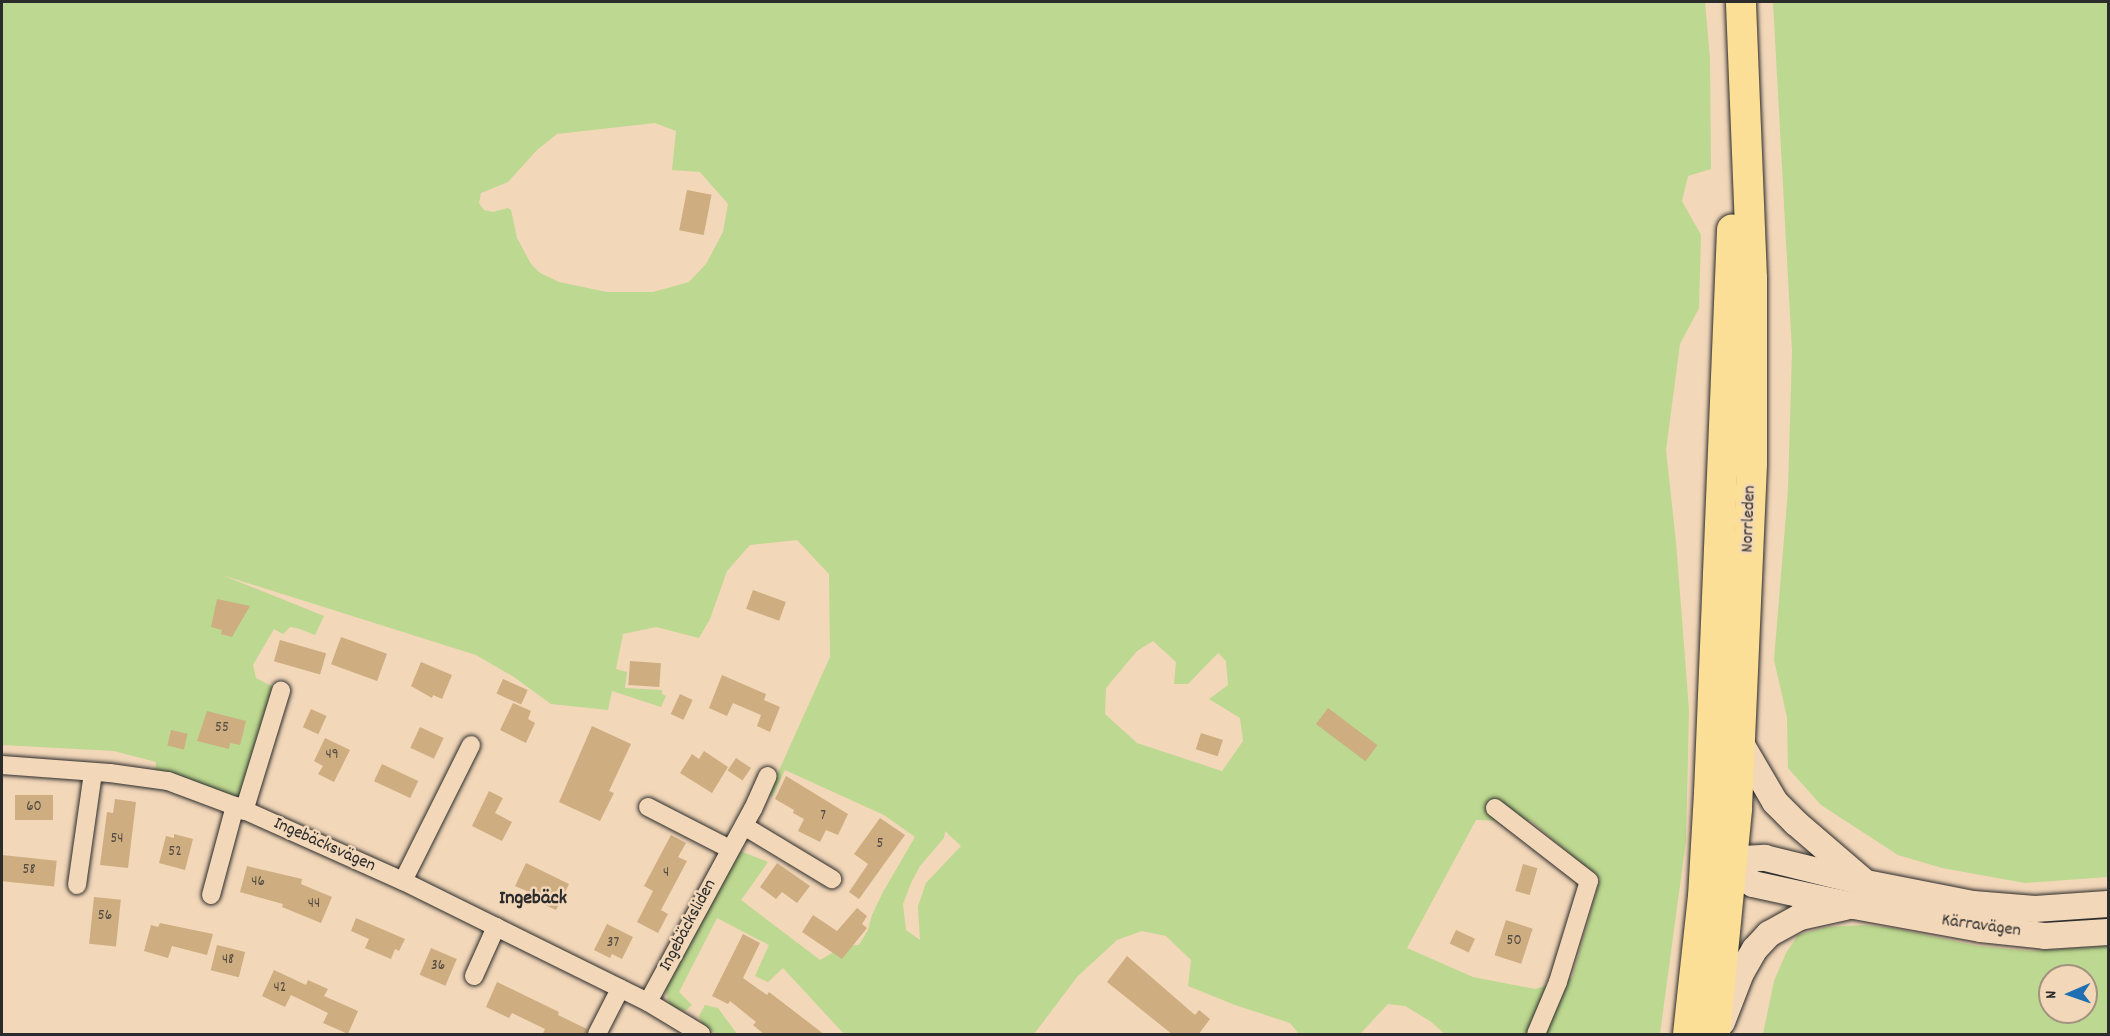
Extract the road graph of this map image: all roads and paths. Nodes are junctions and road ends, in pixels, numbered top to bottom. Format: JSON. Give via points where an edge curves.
{"nodes":[{"id":1,"x":1740,"y":2,"type":"edge"},
{"id":2,"x":281,"y":691,"type":"dead end"},
{"id":3,"x":1740,"y":742,"type":"junction"},
{"id":4,"x":471,"y":745,"type":"dead end"},
{"id":5,"x":2,"y":765,"type":"edge"},
{"id":6,"x":93,"y":772,"type":"junction"},
{"id":7,"x":768,"y":776,"type":"dead end"},
{"id":8,"x":1709,"y":793,"type":"junction"},
{"id":9,"x":648,"y":807,"type":"dead end"},
{"id":10,"x":240,"y":808,"type":"junction"},
{"id":11,"x":1495,"y":808,"type":"dead end"},
{"id":12,"x":744,"y":826,"type":"junction"},
{"id":13,"x":730,"y":849,"type":"junction"},
{"id":14,"x":1732,"y":863,"type":"junction"},
{"id":15,"x":832,"y":879,"type":"dead end"},
{"id":16,"x":403,"y":881,"type":"junction"},
{"id":17,"x":1866,"y":883,"type":"junction"},
{"id":18,"x":77,"y":885,"type":"dead end"},
{"id":19,"x":211,"y":895,"type":"dead end"},
{"id":20,"x":1703,"y":897,"type":"junction"},
{"id":21,"x":2109,"y":904,"type":"edge"},
{"id":22,"x":1854,"y":906,"type":"junction"},
{"id":23,"x":496,"y":927,"type":"junction"},
{"id":24,"x":2109,"y":932,"type":"edge"},
{"id":25,"x":474,"y":976,"type":"dead end"},
{"id":26,"x":620,"y":989,"type":"junction"},
{"id":27,"x":648,"y":1002,"type":"junction"},
{"id":28,"x":597,"y":1035,"type":"edge"},
{"id":29,"x":701,"y":1035,"type":"edge"},
{"id":30,"x":1536,"y":1035,"type":"edge"},
{"id":31,"x":1688,"y":1035,"type":"edge"},
{"id":32,"x":1716,"y":1035,"type":"edge"}],
"edges":[{"from":1,"to":3,"type":"highway","name":"Norrleden","via":[[1753,366]]},
{"from":1,"to":8,"type":"highway","name":"Norrleden"},
{"from":2,"to":10,"type":"street"},
{"from":3,"to":14,"type":"highway","name":"Norrleden"},
{"from":3,"to":17,"type":"main road","via":[[1775,802]]},
{"from":4,"to":16,"type":"street"},
{"from":5,"to":6,"type":"street","name":"Ingebäcksvägen"},
{"from":6,"to":10,"type":"street","name":"Ingebäcksvägen","via":[[168,781]]},
{"from":6,"to":18,"type":"street"},
{"from":7,"to":12,"type":"street","name":"Ingebäcksliden"},
{"from":8,"to":14,"type":"main road","name":"Kärravägen","via":[[1718,837]]},
{"from":8,"to":20,"type":"highway","name":"Norrleden"},
{"from":9,"to":13,"type":"street"},
{"from":10,"to":16,"type":"street","name":"Ingebäcksvägen"},
{"from":10,"to":19,"type":"street"},
{"from":11,"to":30,"type":"street","via":[[1589,881],[1558,982]]},
{"from":12,"to":13,"type":"street","name":"Ingebäcksliden"},
{"from":12,"to":15,"type":"street"},
{"from":13,"to":27,"type":"street","name":"Ingebäcksliden"},
{"from":14,"to":17,"type":"main road","name":"Kärravägen","via":[[1774,859]]},
{"from":14,"to":20,"type":"main road","via":[[1721,871]]},
{"from":14,"to":22,"type":"main road","name":"Kärravägen","via":[[1742,877],[1754,884]]},
{"from":14,"to":32,"type":"highway","name":"Norrleden"},
{"from":16,"to":23,"type":"street","name":"Ingebäcksvägen"},
{"from":17,"to":21,"type":"main road","name":"Kärravägen","via":[[2001,907],[2067,909]]},
{"from":20,"to":31,"type":"highway","name":"Norrleden"},
{"from":22,"to":24,"type":"main road","name":"Kärravägen","via":[[1980,929],[2045,936]]},
{"from":22,"to":32,"type":"main road","name":"Kärravägen","via":[[1800,917],[1769,934],[1741,973]]},
{"from":23,"to":25,"type":"street"},
{"from":23,"to":26,"type":"street","name":"Ingebäcksvägen"},
{"from":26,"to":27,"type":"street","name":"Ingebäcksvägen"},
{"from":26,"to":28,"type":"street"},
{"from":27,"to":29,"type":"street","name":"Ingebäcksvägen"}]}
